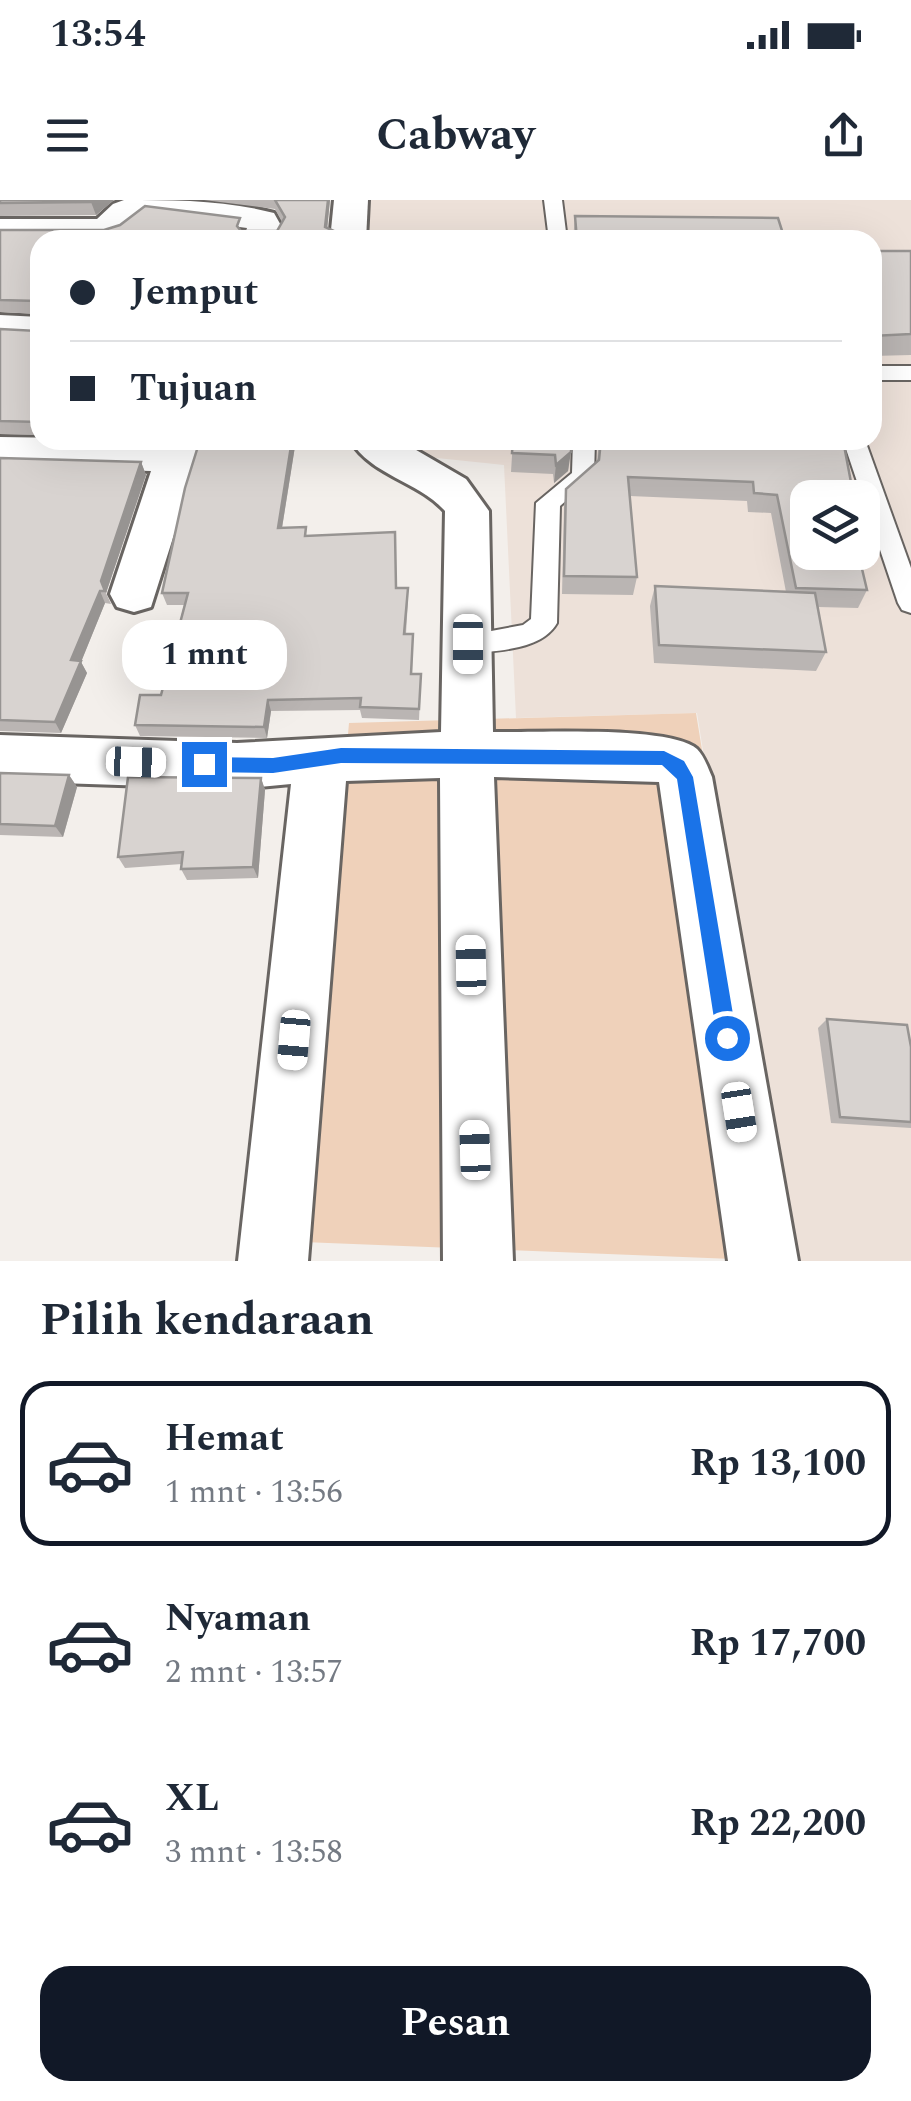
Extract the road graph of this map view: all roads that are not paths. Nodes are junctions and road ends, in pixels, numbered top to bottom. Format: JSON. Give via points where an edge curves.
{"nodes":[{"id":1,"x":352,"y":200,"type":"edge"},
{"id":2,"x":553,"y":200,"type":"edge"},
{"id":3,"x":171,"y":203,"type":"edge"},
{"id":4,"x":0,"y":230,"type":"edge"},
{"id":5,"x":265,"y":230,"type":"edge"},
{"id":6,"x":349,"y":230,"type":"edge"},
{"id":7,"x":557,"y":230,"type":"edge"},
{"id":8,"x":0,"y":327,"type":"edge"},
{"id":9,"x":30,"y":328,"type":"edge"},
{"id":10,"x":911,"y":373,"type":"edge"},
{"id":11,"x":882,"y":374,"type":"edge"},
{"id":12,"x":120,"y":450,"type":"edge"},
{"id":13,"x":180,"y":450,"type":"edge"},
{"id":14,"x":384,"y":450,"type":"edge"},
{"id":15,"x":583,"y":450,"type":"edge"},
{"id":16,"x":857,"y":450,"type":"edge"},
{"id":17,"x":0,"y":452,"type":"edge"},
{"id":18,"x":134,"y":594,"type":"dead end"},
{"id":19,"x":911,"y":603,"type":"edge"},
{"id":20,"x":468,"y":644,"type":"junction"},
{"id":21,"x":469,"y":754,"type":"junction"},
{"id":22,"x":0,"y":758,"type":"edge"},
{"id":23,"x":320,"y":759,"type":"junction"},
{"id":24,"x":274,"y":1261,"type":"edge"},
{"id":25,"x":478,"y":1261,"type":"edge"},
{"id":26,"x":763,"y":1261,"type":"edge"}],
"edges":[{"from":1,"to":6,"type":"street"},
{"from":2,"to":7,"type":"lane"},
{"from":3,"to":4,"type":"street","via":[[130,207],[104,230]]},
{"from":3,"to":5,"type":"street","via":[[262,220]]},
{"from":8,"to":9,"type":"street"},
{"from":10,"to":11,"type":"lane"},
{"from":12,"to":17,"type":"street"},
{"from":13,"to":18,"type":"street"},
{"from":14,"to":20,"type":"street","via":[[461,497],[467,510]]},
{"from":15,"to":20,"type":"lane","via":[[582,476],[548,503],[544,623],[529,634]]},
{"from":16,"to":19,"type":"lane"},
{"from":20,"to":21,"type":"street"},
{"from":21,"to":23,"type":"street"},
{"from":21,"to":25,"type":"street"},
{"from":21,"to":26,"type":"street","via":[[664,758],[685,777]]},
{"from":22,"to":23,"type":"street","via":[[237,766]]},
{"from":23,"to":24,"type":"street"}]}
